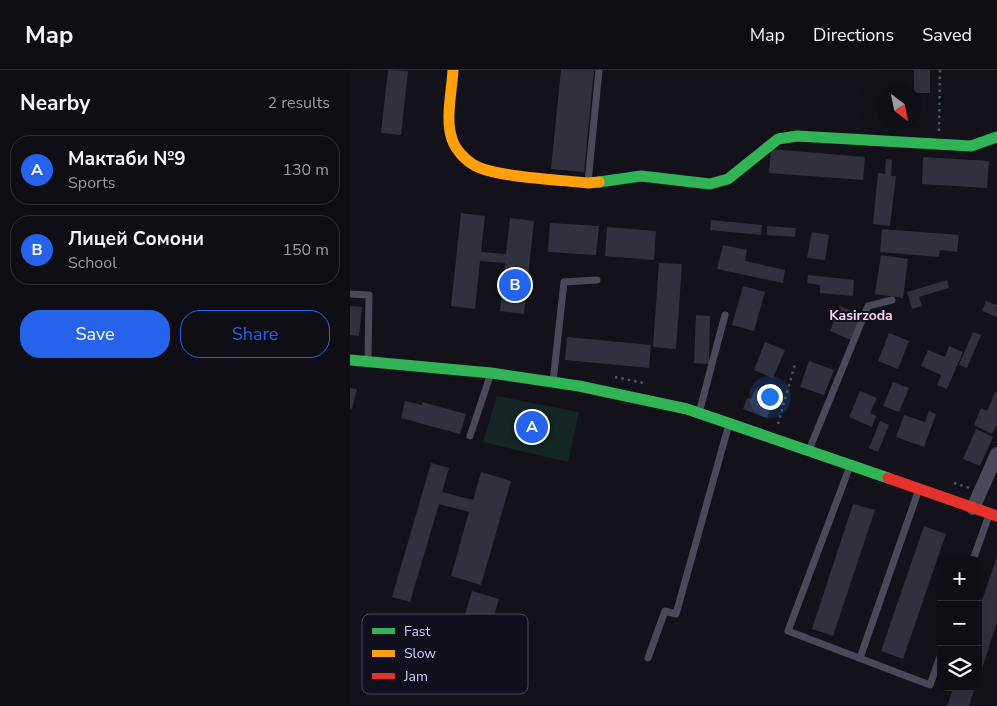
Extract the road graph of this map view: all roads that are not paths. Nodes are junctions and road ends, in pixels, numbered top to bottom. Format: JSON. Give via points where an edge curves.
{"nodes":[{"id":1,"x":453,"y":70,"type":"edge"},
{"id":2,"x":599,"y":70,"type":"edge"},
{"id":3,"x":997,"y":137,"type":"edge"},
{"id":4,"x":588,"y":182,"type":"junction"},
{"id":5,"x":597,"y":280,"type":"dead end"},
{"id":6,"x":350,"y":294,"type":"edge"},
{"id":7,"x":892,"y":300,"type":"dead end"},
{"id":8,"x":725,"y":315,"type":"dead end"},
{"id":9,"x":350,"y":360,"type":"edge"},
{"id":10,"x":368,"y":362,"type":"junction"},
{"id":11,"x":491,"y":373,"type":"junction"},
{"id":12,"x":553,"y":382,"type":"junction"},
{"id":13,"x":699,"y":413,"type":"junction"},
{"id":14,"x":729,"y":424,"type":"junction"},
{"id":15,"x":470,"y":436,"type":"dead end"},
{"id":16,"x":809,"y":450,"type":"junction"},
{"id":17,"x":997,"y":454,"type":"edge"},
{"id":18,"x":850,"y":465,"type":"junction"},
{"id":19,"x":919,"y":489,"type":"junction"},
{"id":20,"x":973,"y":508,"type":"junction"},
{"id":21,"x":993,"y":514,"type":"edge"},
{"id":22,"x":975,"y":556,"type":"edge"},
{"id":23,"x":648,"y":658,"type":"dead end"},
{"id":24,"x":860,"y":658,"type":"junction"},
{"id":25,"x":937,"y":665,"type":"edge"}],
"edges":[{"from":1,"to":4,"type":"street","via":[[449,124],[452,140],[461,154],[475,166],[498,173]]},
{"from":2,"to":4,"type":"lane"},
{"from":3,"to":4,"type":"street","via":[[971,146],[796,136],[778,139],[728,179],[710,184],[641,176]]},
{"from":5,"to":12,"type":"lane","via":[[564,282]]},
{"from":6,"to":10,"type":"lane","via":[[369,295]]},
{"from":7,"to":16,"type":"lane","via":[[868,306]]},
{"from":8,"to":13,"type":"lane"},
{"from":9,"to":10,"type":"street"},
{"from":10,"to":11,"type":"street"},
{"from":11,"to":12,"type":"street"},
{"from":11,"to":15,"type":"lane"},
{"from":12,"to":13,"type":"street"},
{"from":13,"to":14,"type":"street"},
{"from":14,"to":16,"type":"street"},
{"from":14,"to":23,"type":"lane","via":[[676,614],[665,611]]},
{"from":16,"to":18,"type":"street"},
{"from":17,"to":20,"type":"street"},
{"from":18,"to":19,"type":"street"},
{"from":18,"to":24,"type":"lane","via":[[788,631]]},
{"from":19,"to":20,"type":"street"},
{"from":19,"to":24,"type":"lane"},
{"from":20,"to":21,"type":"street"},
{"from":21,"to":22,"type":"lane"},
{"from":24,"to":25,"type":"lane","via":[[930,685]]}]}
